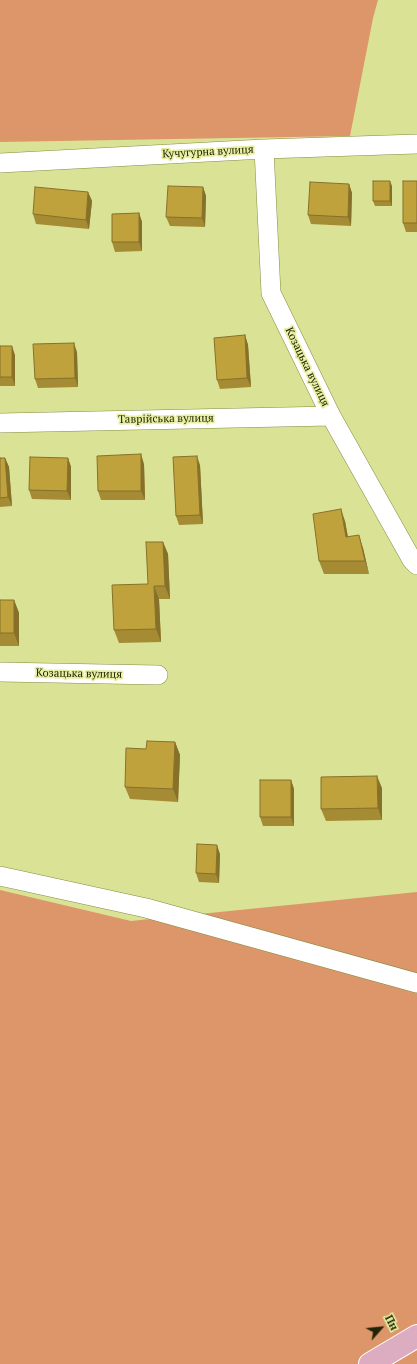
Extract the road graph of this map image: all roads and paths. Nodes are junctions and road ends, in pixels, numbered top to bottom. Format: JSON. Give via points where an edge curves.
{"nodes":[{"id":1,"x":417,"y":144,"type":"edge"},
{"id":2,"x":264,"y":149,"type":"junction"},
{"id":3,"x":0,"y":163,"type":"edge"},
{"id":4,"x":331,"y":416,"type":"junction"},
{"id":5,"x":0,"y":423,"type":"edge"},
{"id":6,"x":417,"y":566,"type":"edge"},
{"id":7,"x":0,"y":672,"type":"edge"},
{"id":8,"x":158,"y":675,"type":"dead end"},
{"id":9,"x":0,"y":876,"type":"edge"},
{"id":10,"x":417,"y":983,"type":"edge"},
{"id":11,"x":417,"y":1336,"type":"edge"},
{"id":12,"x":370,"y":1364,"type":"edge"}],
"edges":[{"from":1,"to":2,"type":"street","name":"Кучугурна вулиця"},
{"from":2,"to":3,"type":"street","name":"Кучугурна вулиця"},
{"from":2,"to":4,"type":"street","name":"Козацька вулиця","via":[[271,293]]},
{"from":4,"to":5,"type":"street","name":"Таврійська вулиця"},
{"from":4,"to":6,"type":"street","name":"Козацька вулиця"},
{"from":7,"to":8,"type":"street","name":"Козацька вулиця"},
{"from":9,"to":10,"type":"street","via":[[146,908]]},
{"from":11,"to":12,"type":"main road"}]}
